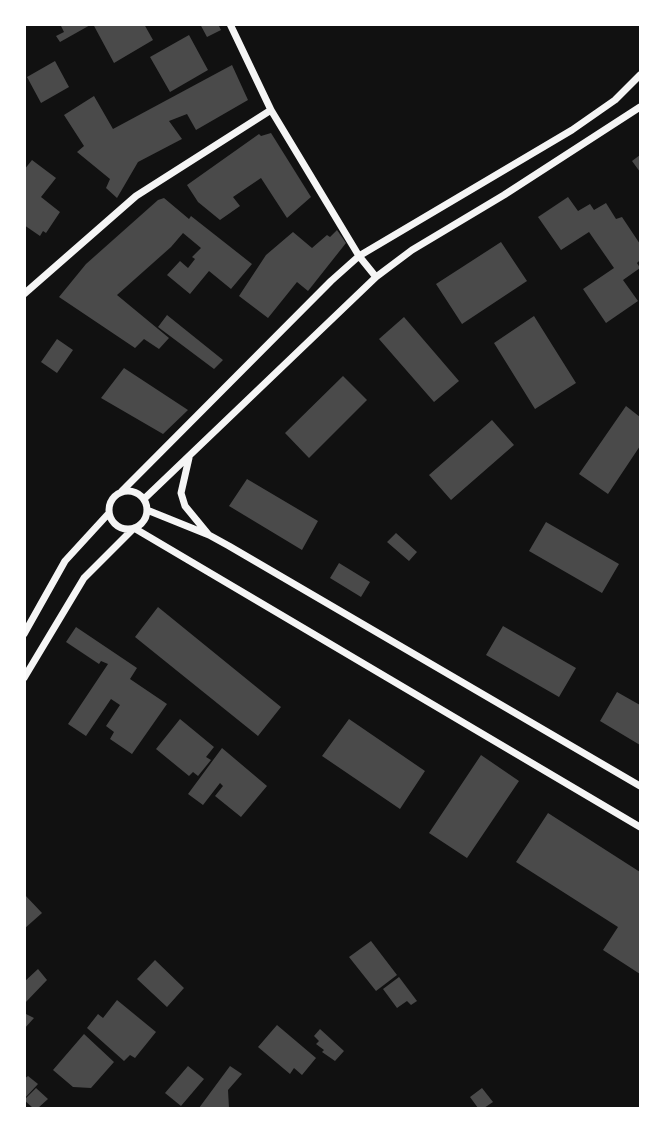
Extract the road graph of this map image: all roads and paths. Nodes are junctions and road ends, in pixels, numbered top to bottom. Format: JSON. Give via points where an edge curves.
{"nodes":[{"id":1,"x":230,"y":24,"type":"edge"},
{"id":2,"x":640,"y":75,"type":"edge"},
{"id":3,"x":640,"y":107,"type":"edge"},
{"id":4,"x":271,"y":110,"type":"junction"},
{"id":5,"x":359,"y":256,"type":"junction"},
{"id":6,"x":376,"y":276,"type":"junction"},
{"id":7,"x":24,"y":294,"type":"edge"},
{"id":8,"x":189,"y":457,"type":"junction"},
{"id":9,"x":121,"y":491,"type":"junction"},
{"id":10,"x":144,"y":499,"type":"junction"},
{"id":11,"x":147,"y":510,"type":"junction"},
{"id":12,"x":109,"y":513,"type":"junction"},
{"id":13,"x":134,"y":528,"type":"junction"},
{"id":14,"x":209,"y":535,"type":"junction"},
{"id":15,"x":24,"y":634,"type":"edge"},
{"id":16,"x":24,"y":678,"type":"edge"},
{"id":17,"x":640,"y":786,"type":"edge"},
{"id":18,"x":640,"y":827,"type":"edge"}],
"edges":[{"from":1,"to":4,"type":"street"},
{"from":2,"to":5,"type":"street","via":[[615,100],[572,130]]},
{"from":3,"to":6,"type":"street"},
{"from":4,"to":5,"type":"street"},
{"from":4,"to":7,"type":"street","via":[[136,196]]},
{"from":5,"to":6,"type":"street"},
{"from":5,"to":9,"type":"street"},
{"from":6,"to":8,"type":"street"},
{"from":8,"to":10,"type":"street"},
{"from":8,"to":14,"type":"street","via":[[181,494]]},
{"from":9,"to":10,"type":"street","via":[[134,491]]},
{"from":9,"to":12,"type":"street","via":[[110,502]]},
{"from":10,"to":11,"type":"street"},
{"from":11,"to":13,"type":"street"},
{"from":11,"to":14,"type":"street"},
{"from":12,"to":13,"type":"street","via":[[118,526]]},
{"from":12,"to":15,"type":"street","via":[[65,561]]},
{"from":13,"to":16,"type":"street","via":[[84,578]]},
{"from":13,"to":18,"type":"street"},
{"from":14,"to":17,"type":"street"}]}
